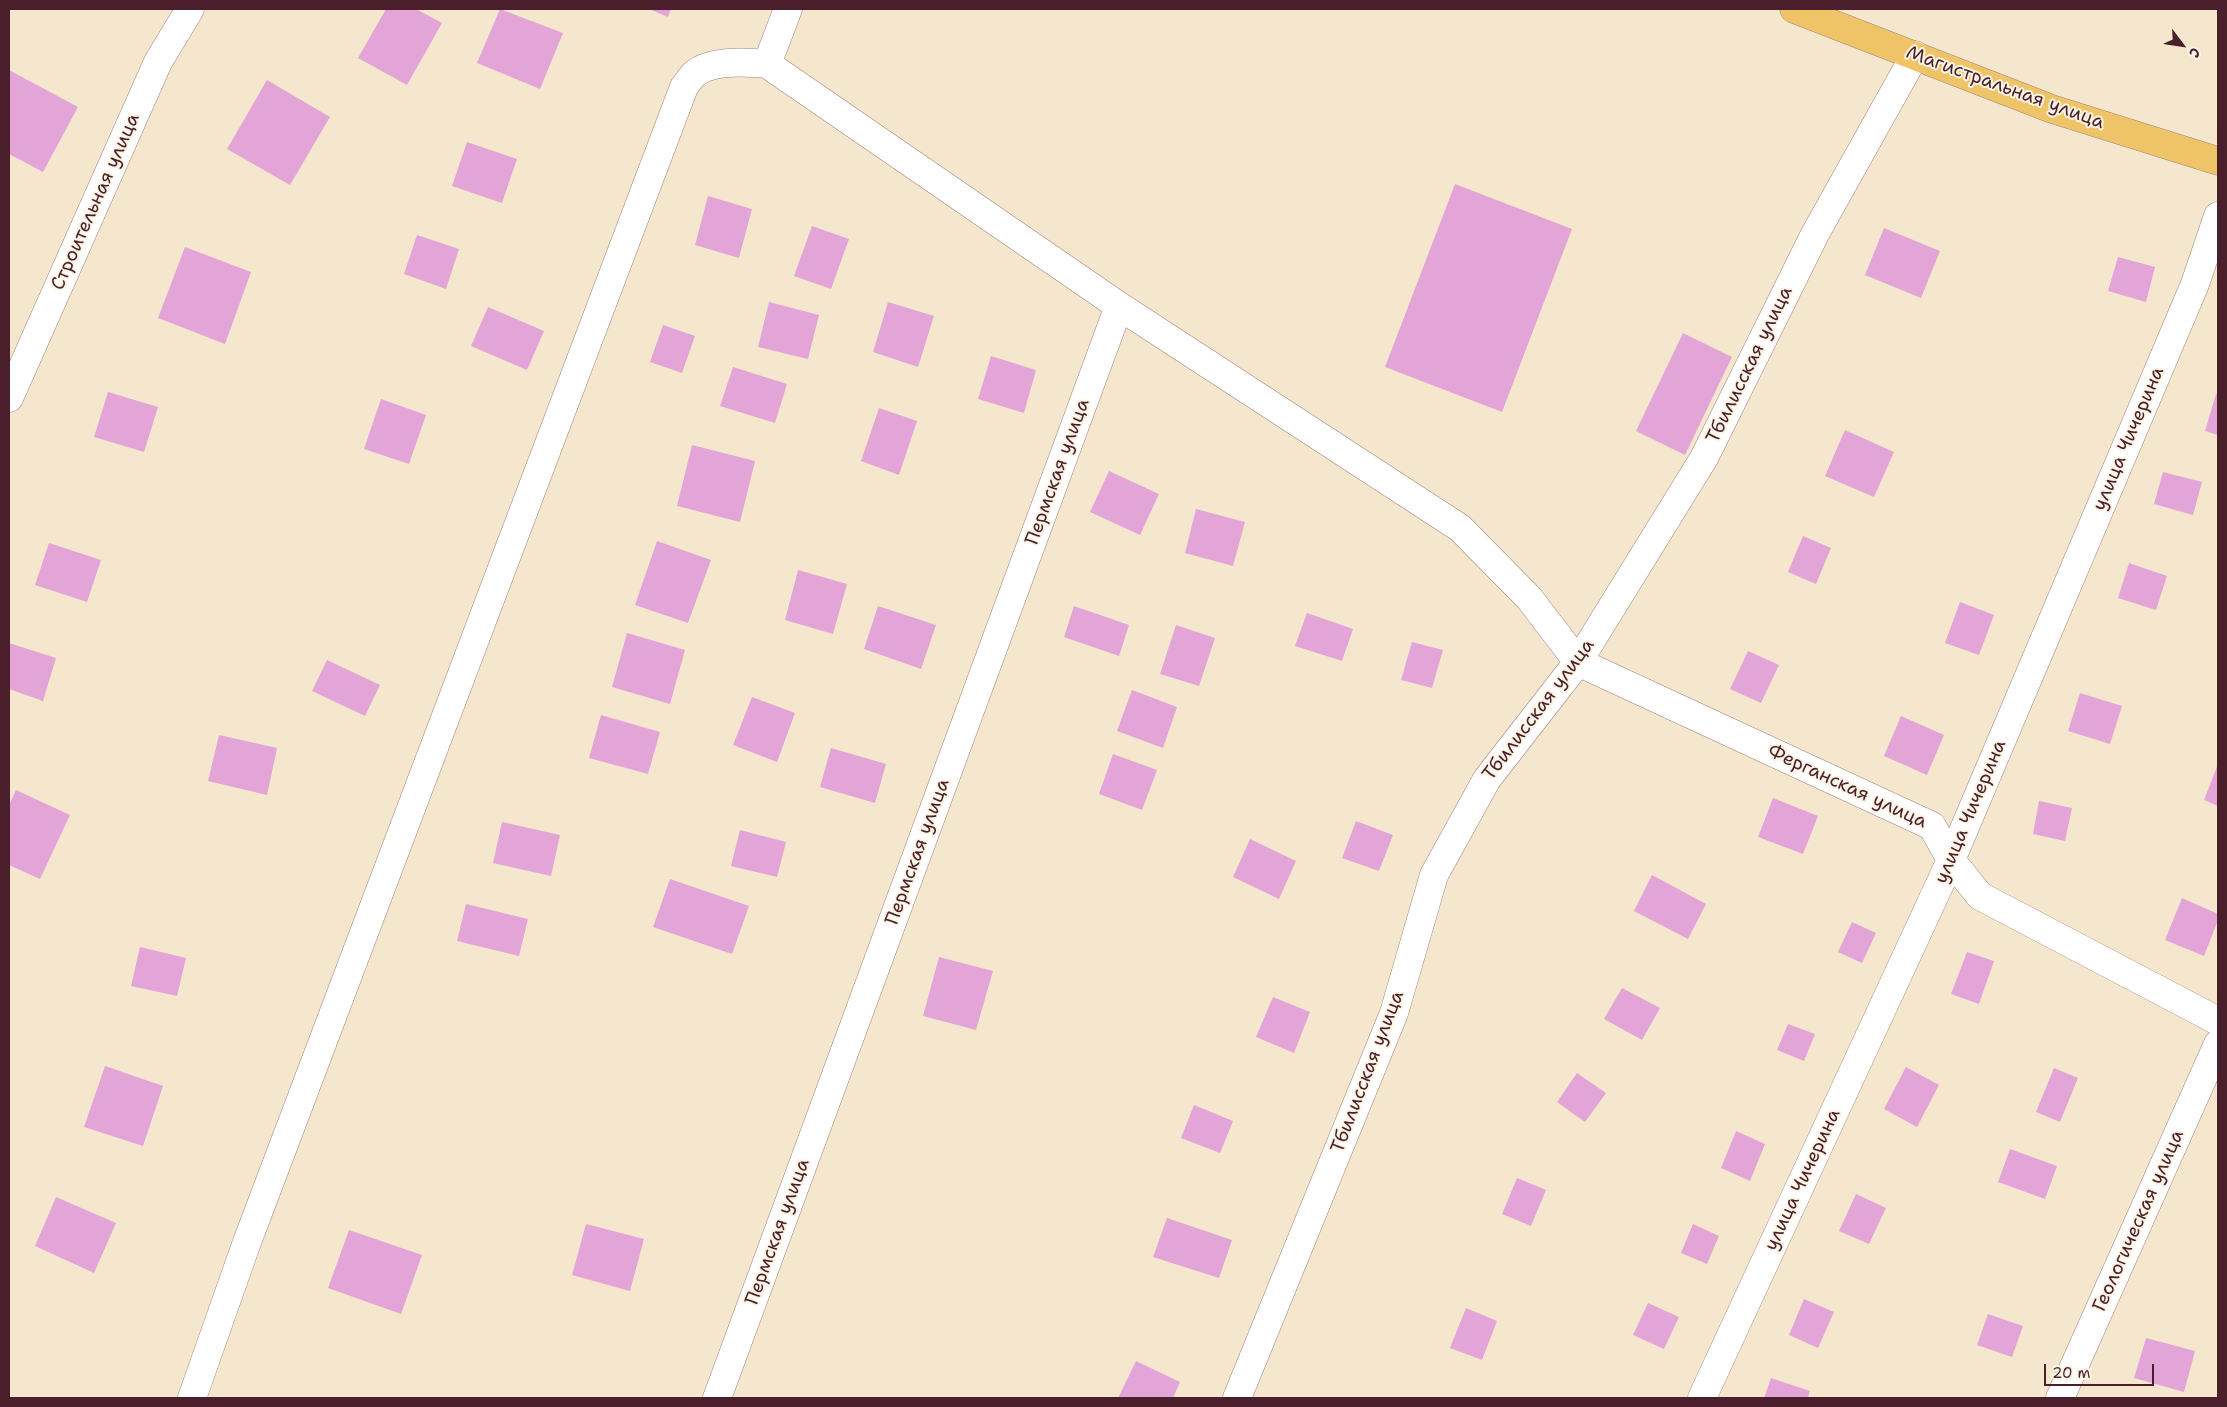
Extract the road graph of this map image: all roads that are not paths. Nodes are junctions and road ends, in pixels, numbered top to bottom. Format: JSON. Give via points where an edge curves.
{"nodes":[{"id":1,"x":190,"y":9,"type":"edge"},
{"id":2,"x":788,"y":9,"type":"edge"},
{"id":3,"x":1794,"y":9,"type":"edge"},
{"id":4,"x":1915,"y":55,"type":"junction"},
{"id":5,"x":767,"y":64,"type":"junction"},
{"id":6,"x":2218,"y":161,"type":"edge"},
{"id":7,"x":2218,"y":216,"type":"edge"},
{"id":8,"x":1119,"y":306,"type":"junction"},
{"id":9,"x":9,"y":398,"type":"edge"},
{"id":10,"x":1578,"y":662,"type":"junction"},
{"id":11,"x":1951,"y":860,"type":"junction"},
{"id":12,"x":2218,"y":1021,"type":"edge"},
{"id":13,"x":2218,"y":1044,"type":"edge"},
{"id":14,"x":192,"y":1398,"type":"edge"},
{"id":15,"x":717,"y":1398,"type":"edge"},
{"id":16,"x":1237,"y":1398,"type":"edge"},
{"id":17,"x":1702,"y":1398,"type":"edge"},
{"id":18,"x":2060,"y":1398,"type":"edge"}],
"edges":[{"from":1,"to":9,"type":"street","name":"Строительная улица","via":[[158,62]]},
{"from":2,"to":5,"type":"street"},
{"from":3,"to":4,"type":"highway","name":"Магистральная улица"},
{"from":4,"to":6,"type":"highway","name":"Магистральная улица","via":[[2052,109]]},
{"from":4,"to":10,"type":"street","name":"Тбилисская улица","via":[[1815,234],[1704,458]]},
{"from":5,"to":8,"type":"street"},
{"from":5,"to":14,"type":"street","via":[[744,61],[720,64],[698,72],[684,87],[251,1232]]},
{"from":7,"to":11,"type":"street","name":"улица Чичерина","via":[[2195,284]]},
{"from":8,"to":10,"type":"street","via":[[1460,528],[1530,598]]},
{"from":8,"to":15,"type":"street","name":"Пермская улица"},
{"from":10,"to":11,"type":"street","name":"Ферганская улица","via":[[1932,826]]},
{"from":10,"to":16,"type":"street","name":"Тбилисская улица","via":[[1486,779],[1434,875],[1394,1013]]},
{"from":11,"to":12,"type":"street","name":"Ферганская улица","via":[[1980,896]]},
{"from":11,"to":17,"type":"street","name":"улица Чичерина"},
{"from":13,"to":18,"type":"street","name":"Геологическая улица"}]}
